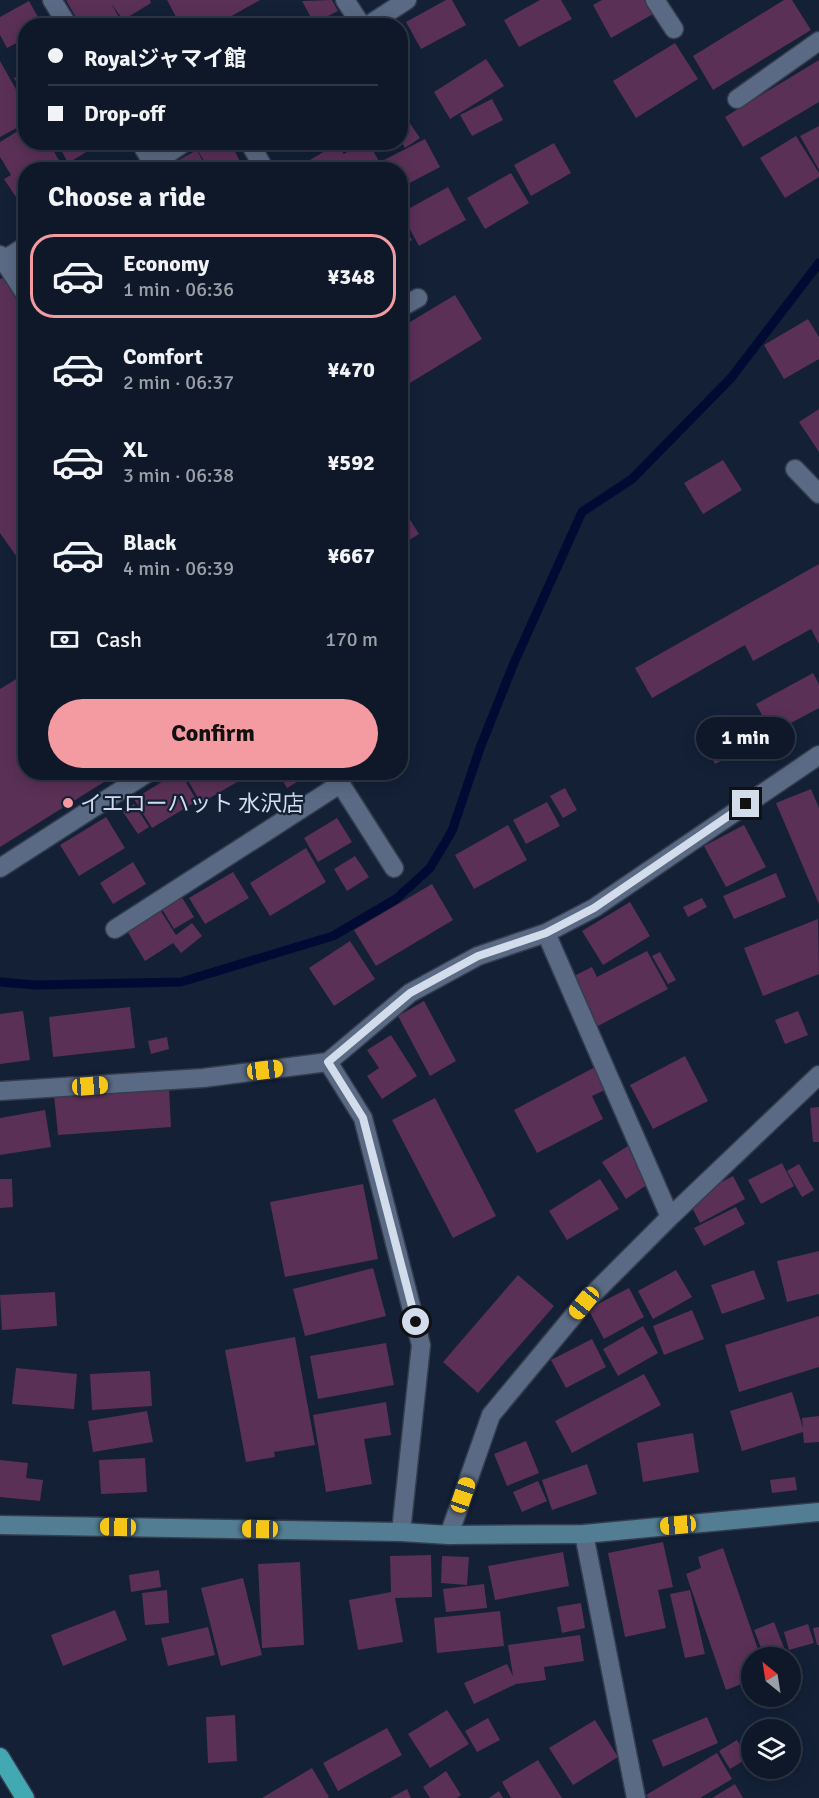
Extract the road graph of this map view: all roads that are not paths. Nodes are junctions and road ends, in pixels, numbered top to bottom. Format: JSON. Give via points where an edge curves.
{"nodes":[{"id":1,"x":52,"y":0,"type":"edge"},
{"id":2,"x":345,"y":0,"type":"edge"},
{"id":3,"x":407,"y":0,"type":"edge"},
{"id":4,"x":656,"y":0,"type":"edge"},
{"id":5,"x":63,"y":18,"type":"edge"},
{"id":6,"x":357,"y":18,"type":"edge"},
{"id":7,"x":379,"y":18,"type":"edge"},
{"id":8,"x":674,"y":28,"type":"dead end"},
{"id":9,"x":819,"y":41,"type":"edge"},
{"id":10,"x":737,"y":99,"type":"dead end"},
{"id":11,"x":173,"y":150,"type":"edge"},
{"id":12,"x":155,"y":162,"type":"edge"},
{"id":13,"x":18,"y":250,"type":"edge"},
{"id":14,"x":1,"y":259,"type":"edge"},
{"id":15,"x":18,"y":283,"type":"edge"},
{"id":16,"x":418,"y":297,"type":"dead end"},
{"id":17,"x":408,"y":303,"type":"edge"},
{"id":18,"x":795,"y":469,"type":"dead end"},
{"id":19,"x":819,"y":494,"type":"edge"},
{"id":20,"x":819,"y":755,"type":"edge"},
{"id":21,"x":137,"y":780,"type":"edge"},
{"id":22,"x":333,"y":780,"type":"edge"},
{"id":23,"x":337,"y":780,"type":"edge"},
{"id":24,"x":0,"y":868,"type":"edge"},
{"id":25,"x":394,"y":868,"type":"dead end"},
{"id":26,"x":115,"y":929,"type":"dead end"},
{"id":27,"x":546,"y":933,"type":"junction"},
{"id":28,"x":328,"y":1062,"type":"junction"},
{"id":29,"x":819,"y":1075,"type":"edge"},
{"id":30,"x":0,"y":1091,"type":"edge"},
{"id":31,"x":670,"y":1217,"type":"junction"},
{"id":32,"x":819,"y":1512,"type":"edge"},
{"id":33,"x":0,"y":1525,"type":"edge"},
{"id":34,"x":401,"y":1532,"type":"junction"},
{"id":35,"x":584,"y":1534,"type":"junction"},
{"id":36,"x":449,"y":1535,"type":"junction"},
{"id":37,"x":0,"y":1757,"type":"edge"},
{"id":38,"x":25,"y":1798,"type":"edge"},
{"id":39,"x":636,"y":1798,"type":"edge"}],
"edges":[{"from":1,"to":5,"type":"street"},
{"from":2,"to":6,"type":"street"},
{"from":3,"to":7,"type":"street"},
{"from":4,"to":8,"type":"street"},
{"from":9,"to":10,"type":"street"},
{"from":11,"to":12,"type":"street"},
{"from":13,"to":14,"type":"street"},
{"from":14,"to":15,"type":"street"},
{"from":16,"to":17,"type":"street"},
{"from":18,"to":19,"type":"street"},
{"from":20,"to":27,"type":"street","via":[[594,908]]},
{"from":21,"to":24,"type":"street"},
{"from":22,"to":26,"type":"street"},
{"from":23,"to":25,"type":"street"},
{"from":27,"to":28,"type":"street","via":[[478,956],[410,993]]},
{"from":27,"to":31,"type":"street"},
{"from":28,"to":30,"type":"street","via":[[203,1078]]},
{"from":28,"to":34,"type":"street","via":[[363,1118],[421,1345]]},
{"from":29,"to":31,"type":"street"},
{"from":31,"to":36,"type":"street","via":[[584,1303],[491,1415]]},
{"from":32,"to":35,"type":"street"},
{"from":33,"to":34,"type":"street"},
{"from":34,"to":36,"type":"street"},
{"from":35,"to":36,"type":"street"},
{"from":35,"to":39,"type":"street"},
{"from":37,"to":38,"type":"highway"}]}
